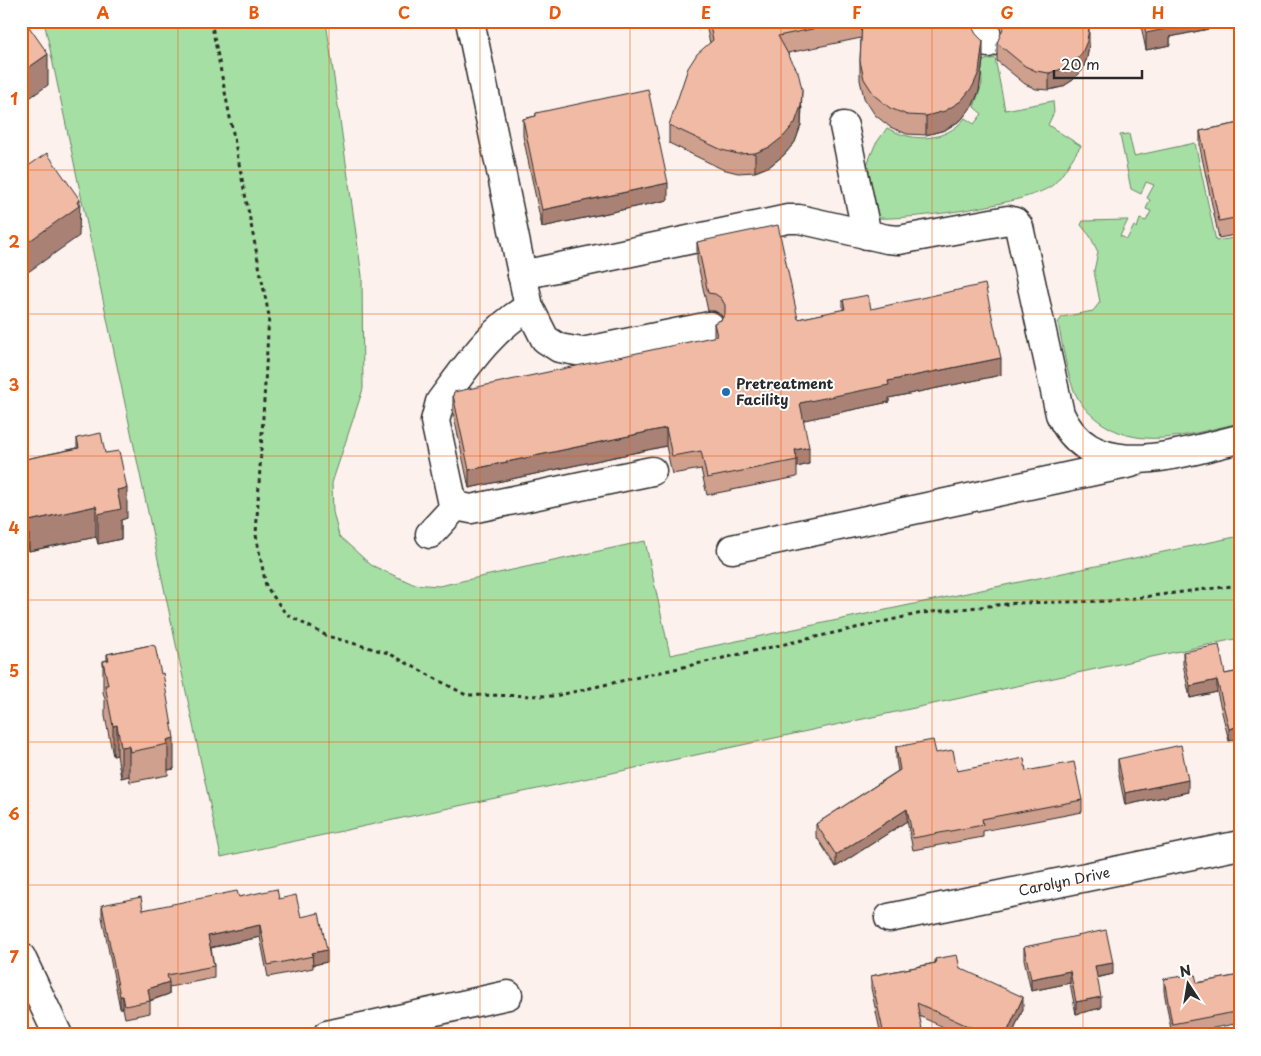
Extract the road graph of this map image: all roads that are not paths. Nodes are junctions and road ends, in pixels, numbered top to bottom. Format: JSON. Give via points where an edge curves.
{"nodes":[{"id":1,"x":470,"y":21,"type":"edge"},
{"id":2,"x":844,"y":126,"type":"dead end"},
{"id":3,"x":867,"y":235,"type":"junction"},
{"id":4,"x":522,"y":275,"type":"junction"},
{"id":5,"x":529,"y":307,"type":"junction"},
{"id":6,"x":710,"y":326,"type":"dead end"},
{"id":7,"x":1060,"y":414,"type":"junction"},
{"id":8,"x":1240,"y":439,"type":"edge"},
{"id":9,"x":1144,"y":460,"type":"junction"},
{"id":10,"x":652,"y":471,"type":"dead end"},
{"id":11,"x":1073,"y":476,"type":"junction"},
{"id":12,"x":456,"y":506,"type":"junction"},
{"id":13,"x":430,"y":534,"type":"dead end"},
{"id":14,"x":732,"y":549,"type":"dead end"},
{"id":15,"x":1240,"y":845,"type":"edge"},
{"id":16,"x":889,"y":918,"type":"dead end"},
{"id":17,"x":21,"y":957,"type":"edge"},
{"id":18,"x":508,"y":995,"type":"dead end"},
{"id":19,"x":58,"y":1035,"type":"edge"},
{"id":20,"x":327,"y":1035,"type":"edge"}],
"edges":[{"from":1,"to":4,"type":"street"},
{"from":2,"to":3,"type":"street"},
{"from":3,"to":4,"type":"street","via":[[788,219]]},
{"from":3,"to":7,"type":"street","via":[[911,239],[1008,220],[1015,222],[1019,227]]},
{"from":4,"to":5,"type":"street"},
{"from":5,"to":6,"type":"street","via":[[545,339],[559,348],[582,352]]},
{"from":5,"to":12,"type":"street","via":[[510,318],[487,339],[436,412],[435,421],[450,492]]},
{"from":7,"to":9,"type":"street","via":[[1073,435],[1092,450],[1122,459]]},
{"from":7,"to":11,"type":"street"},
{"from":8,"to":9,"type":"street"},
{"from":9,"to":11,"type":"street"},
{"from":10,"to":12,"type":"street","via":[[471,509]]},
{"from":11,"to":14,"type":"street"},
{"from":12,"to":13,"type":"street"},
{"from":15,"to":16,"type":"street","name":"Carolyn Drive"},
{"from":17,"to":19,"type":"street"},
{"from":18,"to":20,"type":"street"}]}
